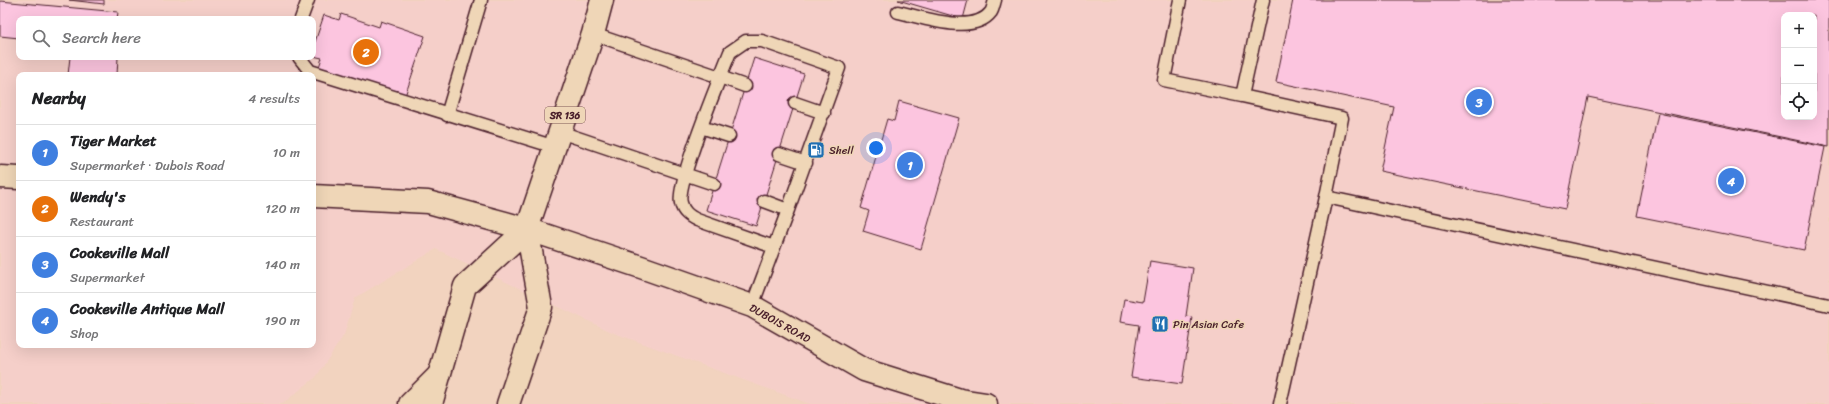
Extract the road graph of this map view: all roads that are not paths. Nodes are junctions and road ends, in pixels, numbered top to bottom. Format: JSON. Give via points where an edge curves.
{"nodes":[{"id":1,"x":308,"y":0,"type":"edge"},
{"id":2,"x":481,"y":0,"type":"edge"},
{"id":3,"x":602,"y":0,"type":"edge"},
{"id":4,"x":995,"y":0,"type":"edge"},
{"id":5,"x":1180,"y":0,"type":"edge"},
{"id":6,"x":1263,"y":0,"type":"edge"},
{"id":7,"x":898,"y":12,"type":"dead end"},
{"id":8,"x":302,"y":16,"type":"edge"},
{"id":9,"x":593,"y":34,"type":"junction"},
{"id":10,"x":301,"y":60,"type":"edge"},
{"id":11,"x":313,"y":72,"type":"edge"},
{"id":12,"x":316,"y":73,"type":"edge"},
{"id":13,"x":720,"y":77,"type":"junction"},
{"id":14,"x":745,"y":86,"type":"dead end"},
{"id":15,"x":1242,"y":96,"type":"junction"},
{"id":16,"x":795,"y":103,"type":"dead end"},
{"id":17,"x":824,"y":113,"type":"junction"},
{"id":18,"x":447,"y":114,"type":"junction"},
{"id":19,"x":701,"y":127,"type":"junction"},
{"id":20,"x":729,"y":136,"type":"dead end"},
{"id":21,"x":557,"y":139,"type":"junction"},
{"id":22,"x":779,"y":154,"type":"dead end"},
{"id":23,"x":806,"y":163,"type":"junction"},
{"id":24,"x":685,"y":173,"type":"junction"},
{"id":25,"x":0,"y":177,"type":"edge"},
{"id":26,"x":16,"y":178,"type":"edge"},
{"id":27,"x":714,"y":184,"type":"dead end"},
{"id":28,"x":316,"y":196,"type":"edge"},
{"id":29,"x":1326,"y":197,"type":"junction"},
{"id":30,"x":764,"y":201,"type":"dead end"},
{"id":31,"x":788,"y":210,"type":"junction"},
{"id":32,"x":527,"y":228,"type":"junction"},
{"id":33,"x":774,"y":247,"type":"junction"},
{"id":34,"x":1829,"y":305,"type":"edge"},
{"id":35,"x":752,"y":306,"type":"junction"},
{"id":36,"x":439,"y":375,"type":"junction"},
{"id":37,"x":410,"y":404,"type":"edge"},
{"id":38,"x":431,"y":404,"type":"edge"},
{"id":39,"x":508,"y":404,"type":"edge"},
{"id":40,"x":986,"y":404,"type":"edge"},
{"id":41,"x":1280,"y":404,"type":"edge"}],
"edges":[{"from":1,"to":8,"type":"lane"},
{"from":2,"to":18,"type":"lane"},
{"from":3,"to":9,"type":"main road","number":"SR 136"},
{"from":4,"to":7,"type":"lane","via":[[991,12],[976,22],[961,25]]},
{"from":5,"to":15,"type":"lane","via":[[1164,80]]},
{"from":6,"to":15,"type":"lane"},
{"from":9,"to":13,"type":"lane"},
{"from":9,"to":21,"type":"main road","number":"SR 136"},
{"from":10,"to":11,"type":"lane"},
{"from":12,"to":18,"type":"lane"},
{"from":13,"to":14,"type":"lane"},
{"from":13,"to":17,"type":"lane","via":[[730,52],[746,40],[762,41],[839,68]]},
{"from":13,"to":19,"type":"lane"},
{"from":15,"to":29,"type":"lane","via":[[1342,118]]},
{"from":16,"to":17,"type":"lane"},
{"from":17,"to":23,"type":"lane"},
{"from":18,"to":21,"type":"lane"},
{"from":19,"to":20,"type":"lane"},
{"from":19,"to":24,"type":"lane"},
{"from":21,"to":24,"type":"lane"},
{"from":21,"to":32,"type":"main road","number":"SR 136"},
{"from":22,"to":23,"type":"lane"},
{"from":23,"to":31,"type":"lane"},
{"from":24,"to":27,"type":"lane"},
{"from":24,"to":33,"type":"lane","via":[[680,202],[686,213],[697,220]]},
{"from":25,"to":26,"type":"main road"},
{"from":28,"to":32,"type":"main road","name":"DUBOIS ROAD","via":[[428,202]]},
{"from":29,"to":34,"type":"lane"},
{"from":29,"to":41,"type":"lane"},
{"from":30,"to":31,"type":"lane"},
{"from":31,"to":33,"type":"lane"},
{"from":32,"to":35,"type":"main road","name":"DUBOIS ROAD"},
{"from":32,"to":36,"type":"main road","number":"SR 136","via":[[465,286]]},
{"from":32,"to":39,"type":"main road","number":"SR 136","via":[[541,307]]},
{"from":33,"to":35,"type":"lane"},
{"from":35,"to":40,"type":"main road","name":"DUBOIS ROAD","via":[[864,370],[960,400]]},
{"from":36,"to":37,"type":"main road"},
{"from":36,"to":38,"type":"main road","number":"SR 136"}]}
